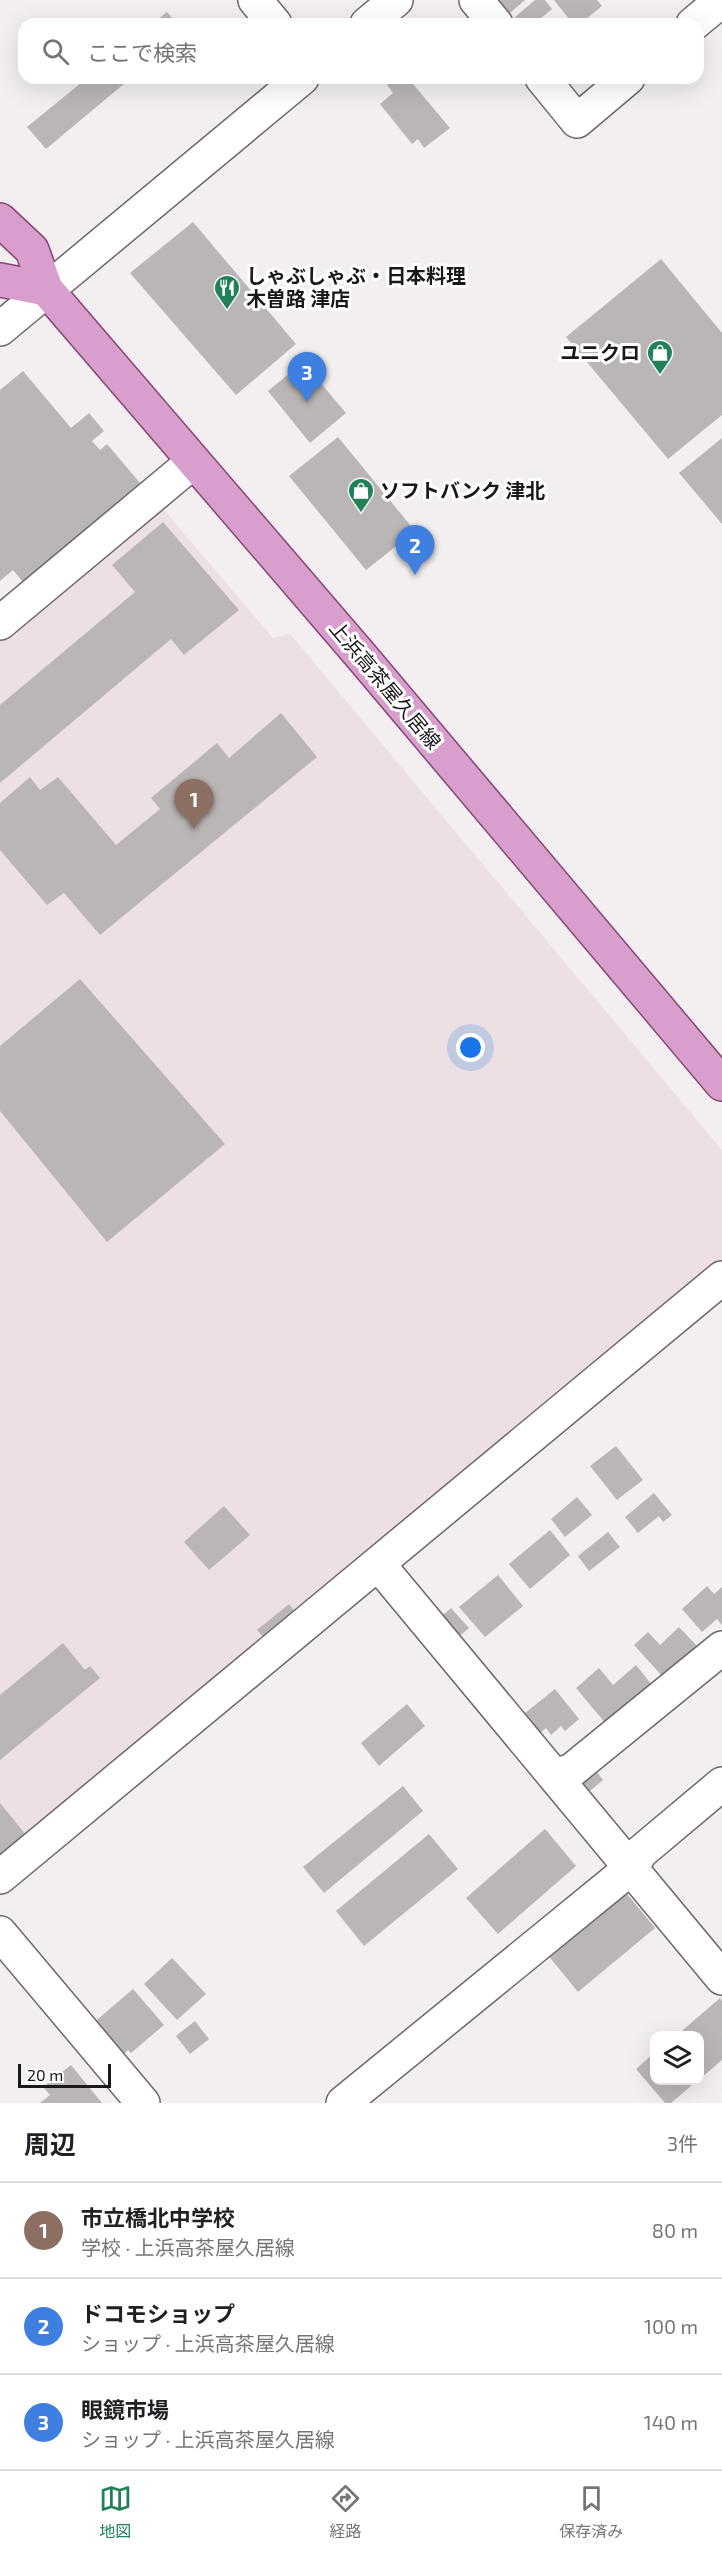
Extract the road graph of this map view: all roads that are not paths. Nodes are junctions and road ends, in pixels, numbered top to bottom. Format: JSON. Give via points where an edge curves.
{"nodes":[{"id":1,"x":255,"y":0,"type":"edge"},
{"id":2,"x":396,"y":0,"type":"edge"},
{"id":3,"x":476,"y":0,"type":"edge"},
{"id":4,"x":722,"y":0,"type":"edge"},
{"id":5,"x":270,"y":18,"type":"edge"},
{"id":6,"x":374,"y":18,"type":"edge"},
{"id":7,"x":491,"y":18,"type":"edge"},
{"id":8,"x":700,"y":18,"type":"edge"},
{"id":9,"x":295,"y":84,"type":"edge"},
{"id":10,"x":547,"y":84,"type":"edge"},
{"id":11,"x":621,"y":84,"type":"edge"},
{"id":12,"x":0,"y":220,"type":"edge"},
{"id":13,"x":0,"y":280,"type":"edge"},
{"id":14,"x":46,"y":289,"type":"junction"},
{"id":15,"x":0,"y":329,"type":"edge"},
{"id":16,"x":193,"y":462,"type":"junction"},
{"id":17,"x":0,"y":623,"type":"edge"},
{"id":18,"x":722,"y":1084,"type":"edge"},
{"id":19,"x":722,"y":1278,"type":"edge"},
{"id":20,"x":379,"y":1565,"type":"junction"},
{"id":21,"x":722,"y":1648,"type":"edge"},
{"id":22,"x":555,"y":1776,"type":"junction"},
{"id":23,"x":722,"y":1784,"type":"edge"},
{"id":24,"x":631,"y":1868,"type":"junction"},
{"id":25,"x":0,"y":1877,"type":"edge"},
{"id":26,"x":0,"y":1933,"type":"edge"},
{"id":27,"x":722,"y":1978,"type":"edge"},
{"id":28,"x":143,"y":2103,"type":"edge"},
{"id":29,"x":343,"y":2103,"type":"edge"}],
"edges":[{"from":1,"to":5,"type":"street"},
{"from":2,"to":6,"type":"street"},
{"from":3,"to":7,"type":"street"},
{"from":4,"to":8,"type":"street"},
{"from":9,"to":14,"type":"street"},
{"from":10,"to":11,"type":"street","via":[[577,121]]},
{"from":12,"to":14,"type":"main road","name":"上浜高茶屋久居線","via":[[32,250]]},
{"from":13,"to":14,"type":"main road"},
{"from":14,"to":15,"type":"street"},
{"from":14,"to":16,"type":"main road","name":"上浜高茶屋久居線"},
{"from":16,"to":17,"type":"street"},
{"from":16,"to":18,"type":"main road","name":"上浜高茶屋久居線"},
{"from":19,"to":20,"type":"street"},
{"from":20,"to":22,"type":"street"},
{"from":20,"to":25,"type":"street"},
{"from":21,"to":22,"type":"street","via":[[572,1770]]},
{"from":22,"to":24,"type":"street"},
{"from":23,"to":24,"type":"street","via":[[641,1851]]},
{"from":24,"to":27,"type":"street"},
{"from":24,"to":29,"type":"street"},
{"from":26,"to":28,"type":"street"}]}
